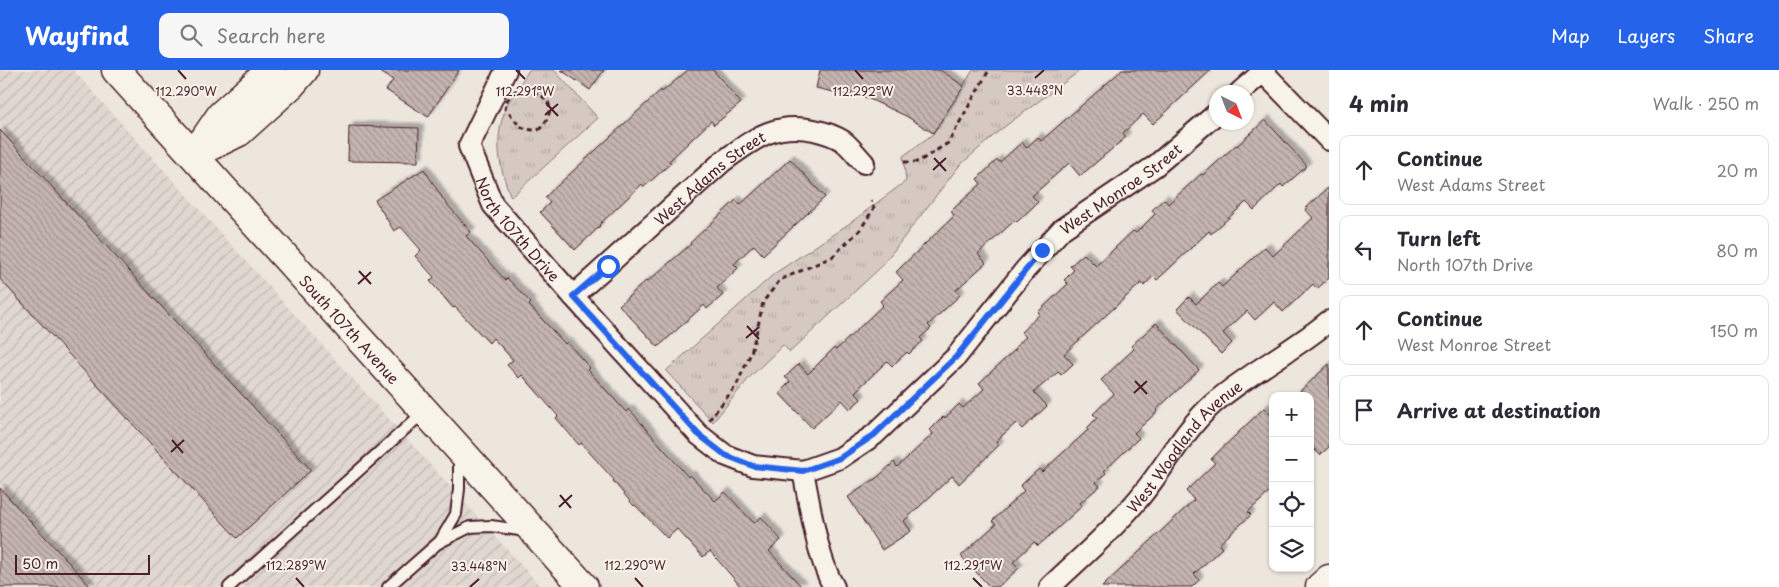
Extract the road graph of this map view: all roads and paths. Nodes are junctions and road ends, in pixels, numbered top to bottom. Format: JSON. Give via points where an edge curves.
{"nodes":[{"id":1,"x":116,"y":70,"type":"edge"},
{"id":2,"x":271,"y":70,"type":"edge"},
{"id":3,"x":304,"y":70,"type":"edge"},
{"id":4,"x":506,"y":70,"type":"edge"},
{"id":5,"x":989,"y":70,"type":"edge"},
{"id":6,"x":1264,"y":71,"type":"edge"},
{"id":7,"x":1248,"y":85,"type":"edge"},
{"id":8,"x":515,"y":91,"type":"dead end"},
{"id":9,"x":509,"y":113,"type":"dead end"},
{"id":10,"x":1209,"y":120,"type":"edge"},
{"id":11,"x":1329,"y":140,"type":"edge"},
{"id":12,"x":194,"y":154,"type":"junction"},
{"id":13,"x":904,"y":162,"type":"dead end"},
{"id":14,"x":864,"y":163,"type":"dead end"},
{"id":15,"x":871,"y":200,"type":"dead end"},
{"id":16,"x":573,"y":296,"type":"junction"},
{"id":17,"x":1329,"y":320,"type":"edge"},
{"id":18,"x":425,"y":411,"type":"junction"},
{"id":19,"x":708,"y":420,"type":"dead end"},
{"id":20,"x":459,"y":448,"type":"junction"},
{"id":21,"x":725,"y":455,"type":"joint"},
{"id":22,"x":803,"y":471,"type":"junction"},
{"id":23,"x":535,"y":532,"type":"junction"},
{"id":24,"x":438,"y":543,"type":"junction"},
{"id":25,"x":1329,"y":579,"type":"edge"},
{"id":26,"x":229,"y":587,"type":"edge"},
{"id":27,"x":388,"y":587,"type":"edge"},
{"id":28,"x":584,"y":587,"type":"edge"},
{"id":29,"x":834,"y":587,"type":"edge"},
{"id":30,"x":1050,"y":587,"type":"edge"},
{"id":31,"x":1320,"y":587,"type":"edge"}],
"edges":[{"from":1,"to":12,"type":"main road","name":"South 107th Avenue"},
{"from":2,"to":12,"type":"main road","via":[[220,115]]},
{"from":3,"to":12,"type":"main road","via":[[291,86],[238,132]]},
{"from":4,"to":16,"type":"street","name":"North 107th Drive","via":[[470,146],[493,205]]},
{"from":5,"to":13,"type":"path","via":[[948,143],[918,162]]},
{"from":6,"to":7,"type":"street"},
{"from":6,"to":11,"type":"street"},
{"from":8,"to":9,"type":"path","via":[[541,95],[549,105],[549,117],[542,127],[532,130],[518,126]]},
{"from":10,"to":22,"type":"street","name":"West Monroe Street","via":[[1155,166],[1062,229],[956,357],[874,435],[840,458]]},
{"from":12,"to":18,"type":"main road","name":"South 107th Avenue"},
{"from":14,"to":16,"type":"street","name":"West Adams Street","via":[[842,141],[822,132],[800,128],[776,130],[750,142],[722,162]]},
{"from":15,"to":19,"type":"path","via":[[874,208],[860,230],[832,257],[780,280],[763,302],[750,353],[736,386]]},
{"from":16,"to":21,"type":"street","name":"North 107th Drive","via":[[698,434]]},
{"from":17,"to":30,"type":"street","name":"West Woodland Avenue","via":[[1312,336],[1214,402],[1197,419],[1135,504]]},
{"from":18,"to":20,"type":"main road","name":"South 107th Avenue"},
{"from":18,"to":26,"type":"lane"},
{"from":20,"to":23,"type":"main road","name":"South 107th Avenue"},
{"from":20,"to":24,"type":"lane","via":[[456,514]]},
{"from":21,"to":22,"type":"street","name":"West Monroe Street","via":[[753,466]]},
{"from":22,"to":29,"type":"street","via":[[827,575]]},
{"from":23,"to":24,"type":"lane","via":[[491,526],[470,527]]},
{"from":23,"to":28,"type":"main road","name":"South 107th Avenue"},
{"from":24,"to":27,"type":"lane"},
{"from":25,"to":31,"type":"main road"}]}
